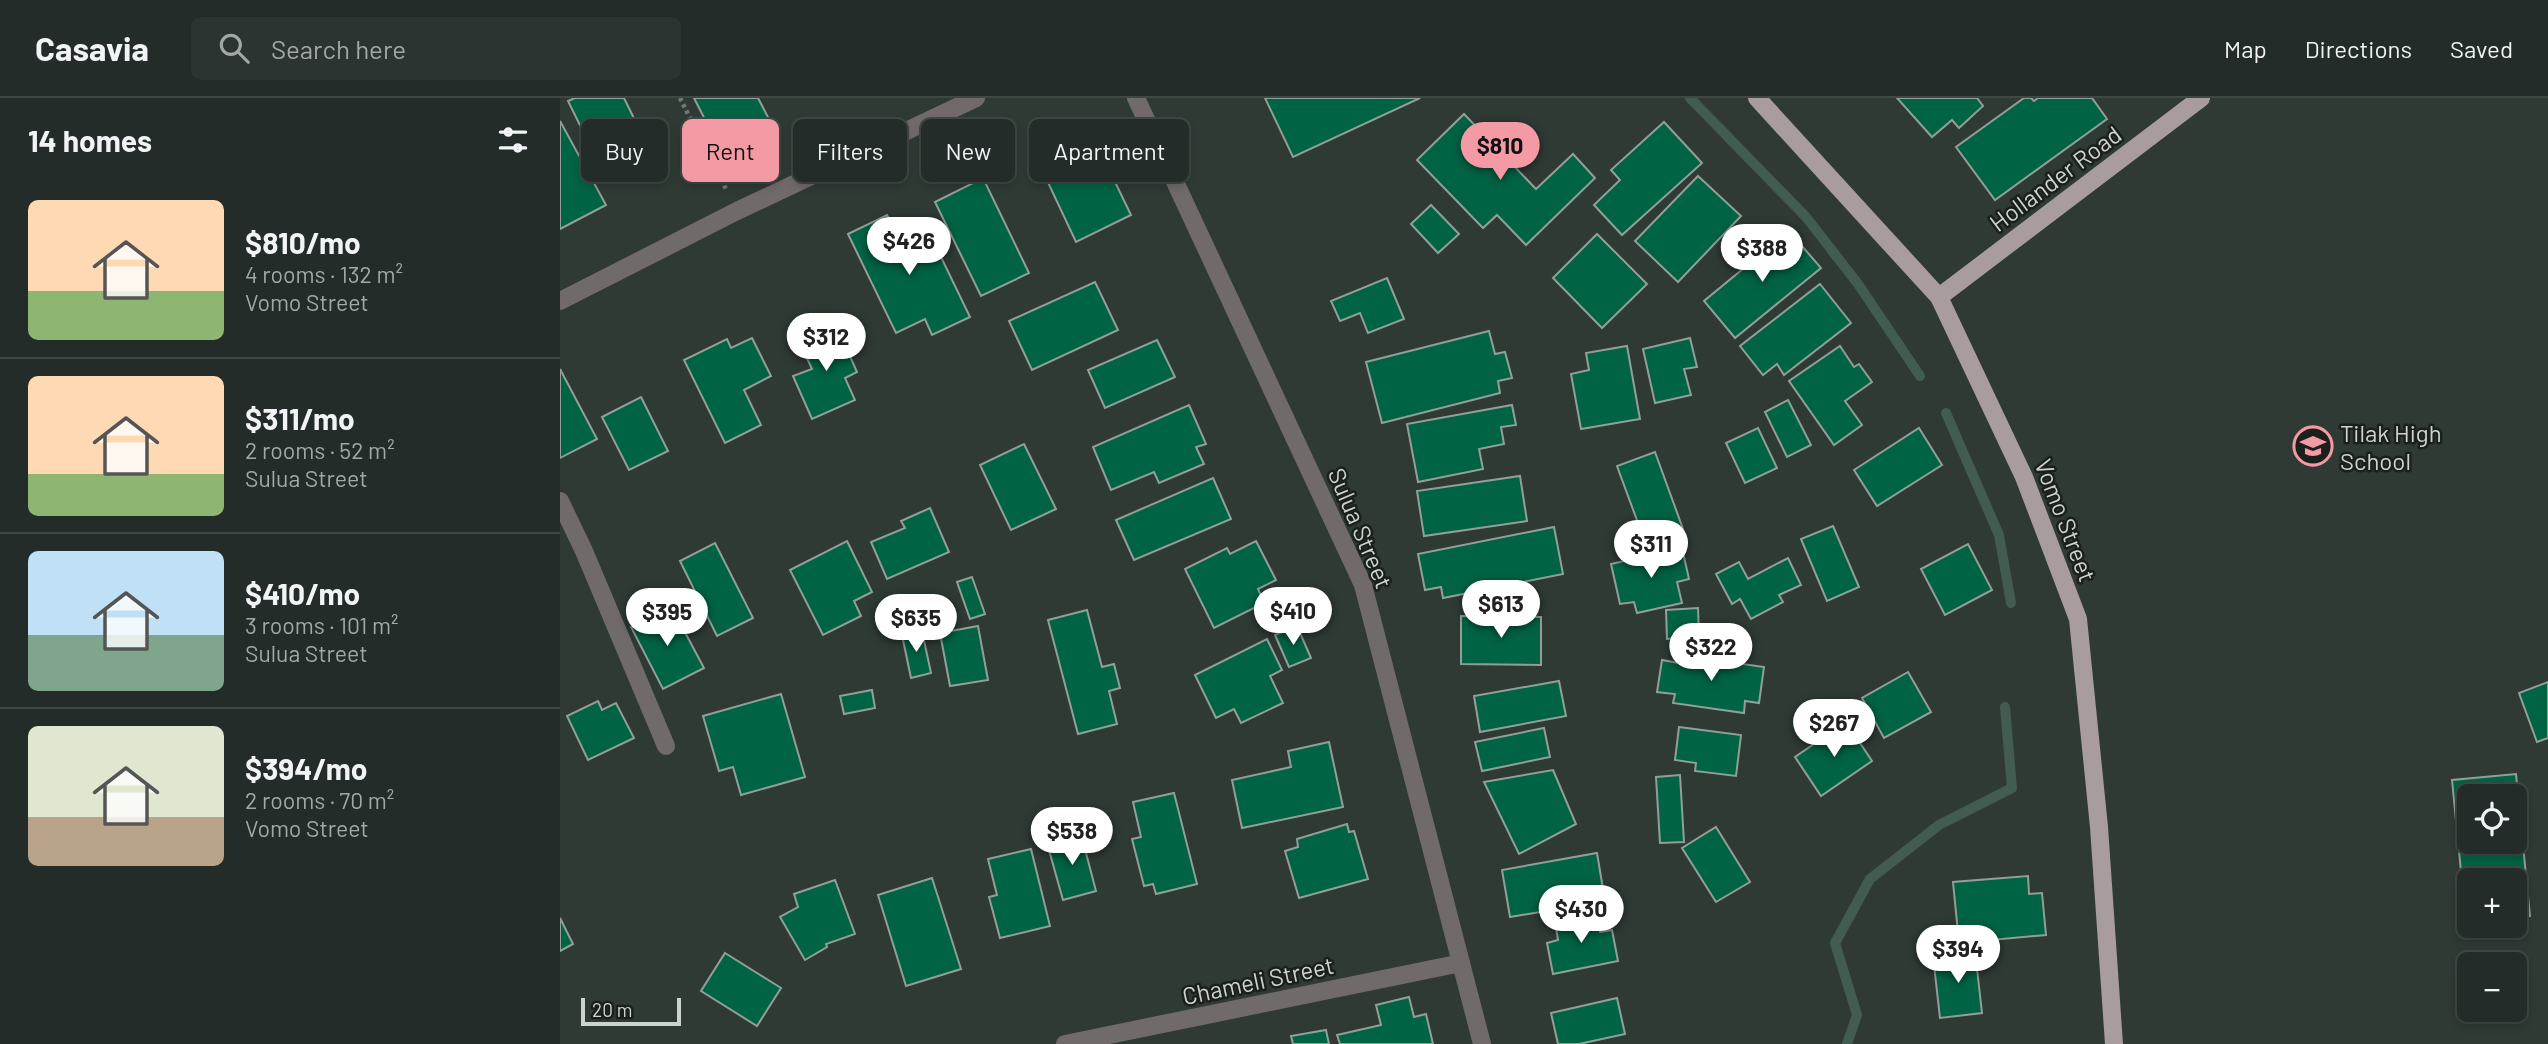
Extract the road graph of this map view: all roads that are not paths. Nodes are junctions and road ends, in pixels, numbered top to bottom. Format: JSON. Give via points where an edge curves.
{"nodes":[{"id":1,"x":976,"y":98,"type":"edge"},
{"id":2,"x":1136,"y":98,"type":"edge"},
{"id":3,"x":1757,"y":98,"type":"edge"},
{"id":4,"x":2200,"y":98,"type":"edge"},
{"id":5,"x":1939,"y":297,"type":"junction"},
{"id":6,"x":560,"y":301,"type":"edge"},
{"id":7,"x":560,"y":501,"type":"edge"},
{"id":8,"x":666,"y":746,"type":"dead end"},
{"id":9,"x":1461,"y":963,"type":"junction"},
{"id":10,"x":1065,"y":1044,"type":"edge"},
{"id":11,"x":1482,"y":1044,"type":"edge"},
{"id":12,"x":2114,"y":1044,"type":"edge"}],
"edges":[{"from":1,"to":6,"type":"street"},
{"from":2,"to":9,"type":"street","name":"Sulua Street","via":[[1363,585]]},
{"from":3,"to":5,"type":"main road","name":"Vomo Street"},
{"from":4,"to":5,"type":"main road","name":"Hollander Road"},
{"from":5,"to":12,"type":"main road","name":"Vomo Street","via":[[2024,477],[2078,619]]},
{"from":7,"to":8,"type":"street"},
{"from":9,"to":10,"type":"street","name":"Chameli Street"},
{"from":9,"to":11,"type":"street","name":"Sulua Street"}]}
